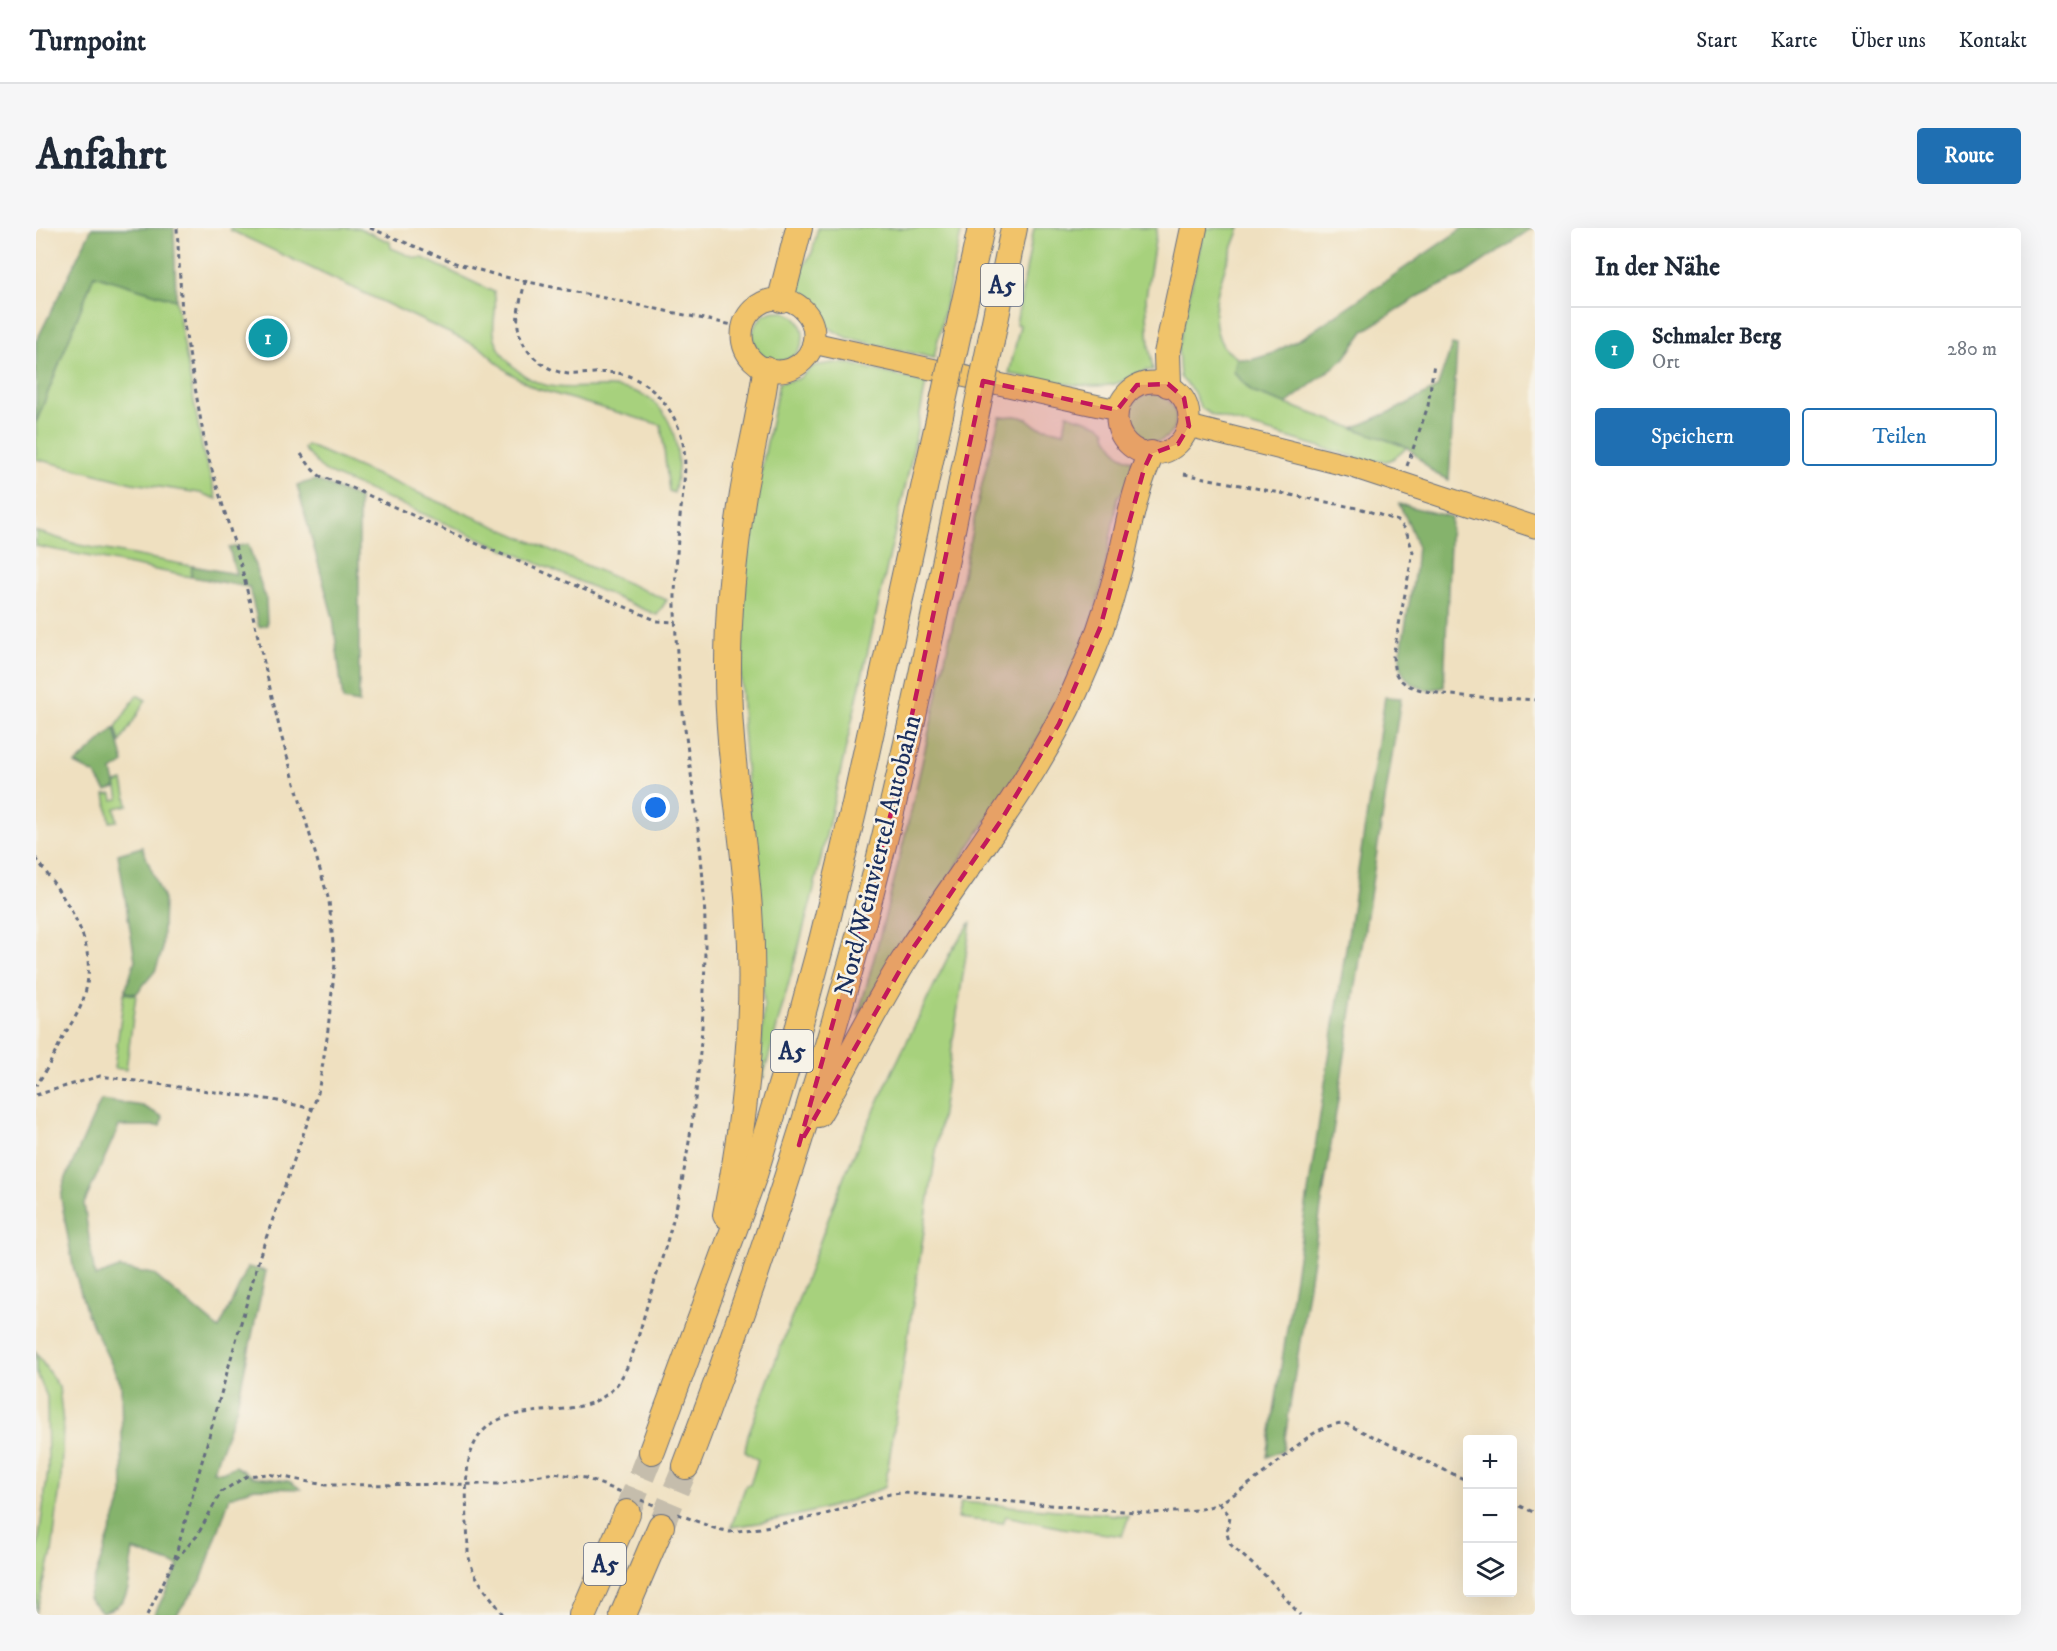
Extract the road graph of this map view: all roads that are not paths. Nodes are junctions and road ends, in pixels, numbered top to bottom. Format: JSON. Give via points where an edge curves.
{"nodes":[{"id":1,"x":799,"y":228,"type":"edge"},
{"id":2,"x":981,"y":228,"type":"edge"},
{"id":3,"x":1014,"y":228,"type":"edge"},
{"id":4,"x":1194,"y":228,"type":"edge"},
{"id":5,"x":781,"y":299,"type":"junction"},
{"id":6,"x":813,"y":343,"type":"junction"},
{"id":7,"x":766,"y":370,"type":"junction"},
{"id":8,"x":1168,"y":384,"type":"junction"},
{"id":9,"x":1117,"y":410,"type":"junction"},
{"id":10,"x":1189,"y":426,"type":"junction"},
{"id":11,"x":1151,"y":454,"type":"junction"},
{"id":12,"x":1535,"y":527,"type":"edge"},
{"id":13,"x":799,"y":1145,"type":"junction"},
{"id":14,"x":711,"y":1293,"type":"junction"},
{"id":15,"x":652,"y":1451,"type":"tunnel mouth"},
{"id":16,"x":686,"y":1466,"type":"tunnel mouth"},
{"id":17,"x":631,"y":1502,"type":"tunnel mouth"},
{"id":18,"x":664,"y":1515,"type":"tunnel mouth"},
{"id":19,"x":584,"y":1615,"type":"edge"},
{"id":20,"x":623,"y":1615,"type":"edge"}],
"edges":[{"from":1,"to":5,"type":"highway"},
{"from":2,"to":14,"type":"highway","name":"Nord/Weinviertel Autobahn","number":"A5","bridge":true,"via":[[822,941],[754,1175]]},
{"from":3,"to":13,"type":"highway","name":"Nord/Weinviertel Autobahn","number":"A5","bridge":true,"via":[[891,813]]},
{"from":4,"to":8,"type":"highway","via":[[1167,354]]},
{"from":5,"to":6,"type":"main road","via":[[805,311],[813,327]]},
{"from":5,"to":7,"type":"main road","via":[[752,309],[742,327],[741,338],[749,357]]},
{"from":6,"to":7,"type":"main road","via":[[798,365],[777,372]]},
{"from":6,"to":9,"type":"main road"},
{"from":7,"to":14,"type":"highway","via":[[737,530],[729,634],[730,736],[750,928],[749,1051],[734,1174]]},
{"from":8,"to":9,"type":"main road","via":[[1137,385],[1121,399]]},
{"from":8,"to":10,"type":"main road","via":[[1184,398]]},
{"from":9,"to":11,"type":"main road","via":[[1116,420],[1124,440]]},
{"from":10,"to":11,"type":"main road","via":[[1179,444],[1161,454]]},
{"from":10,"to":12,"type":"main road","via":[[1401,482]]},
{"from":11,"to":13,"type":"highway","via":[[1138,484],[1119,569],[1100,628],[1059,724],[1000,822],[911,951]]},
{"from":13,"to":16,"type":"highway","name":"Nord/Weinviertel Autobahn","number":"A5"},
{"from":14,"to":15,"type":"highway","name":"Nord/Weinviertel Autobahn","number":"A5"},
{"from":17,"to":19,"type":"highway","number":"A5"},
{"from":18,"to":20,"type":"highway","number":"A5"}]}
